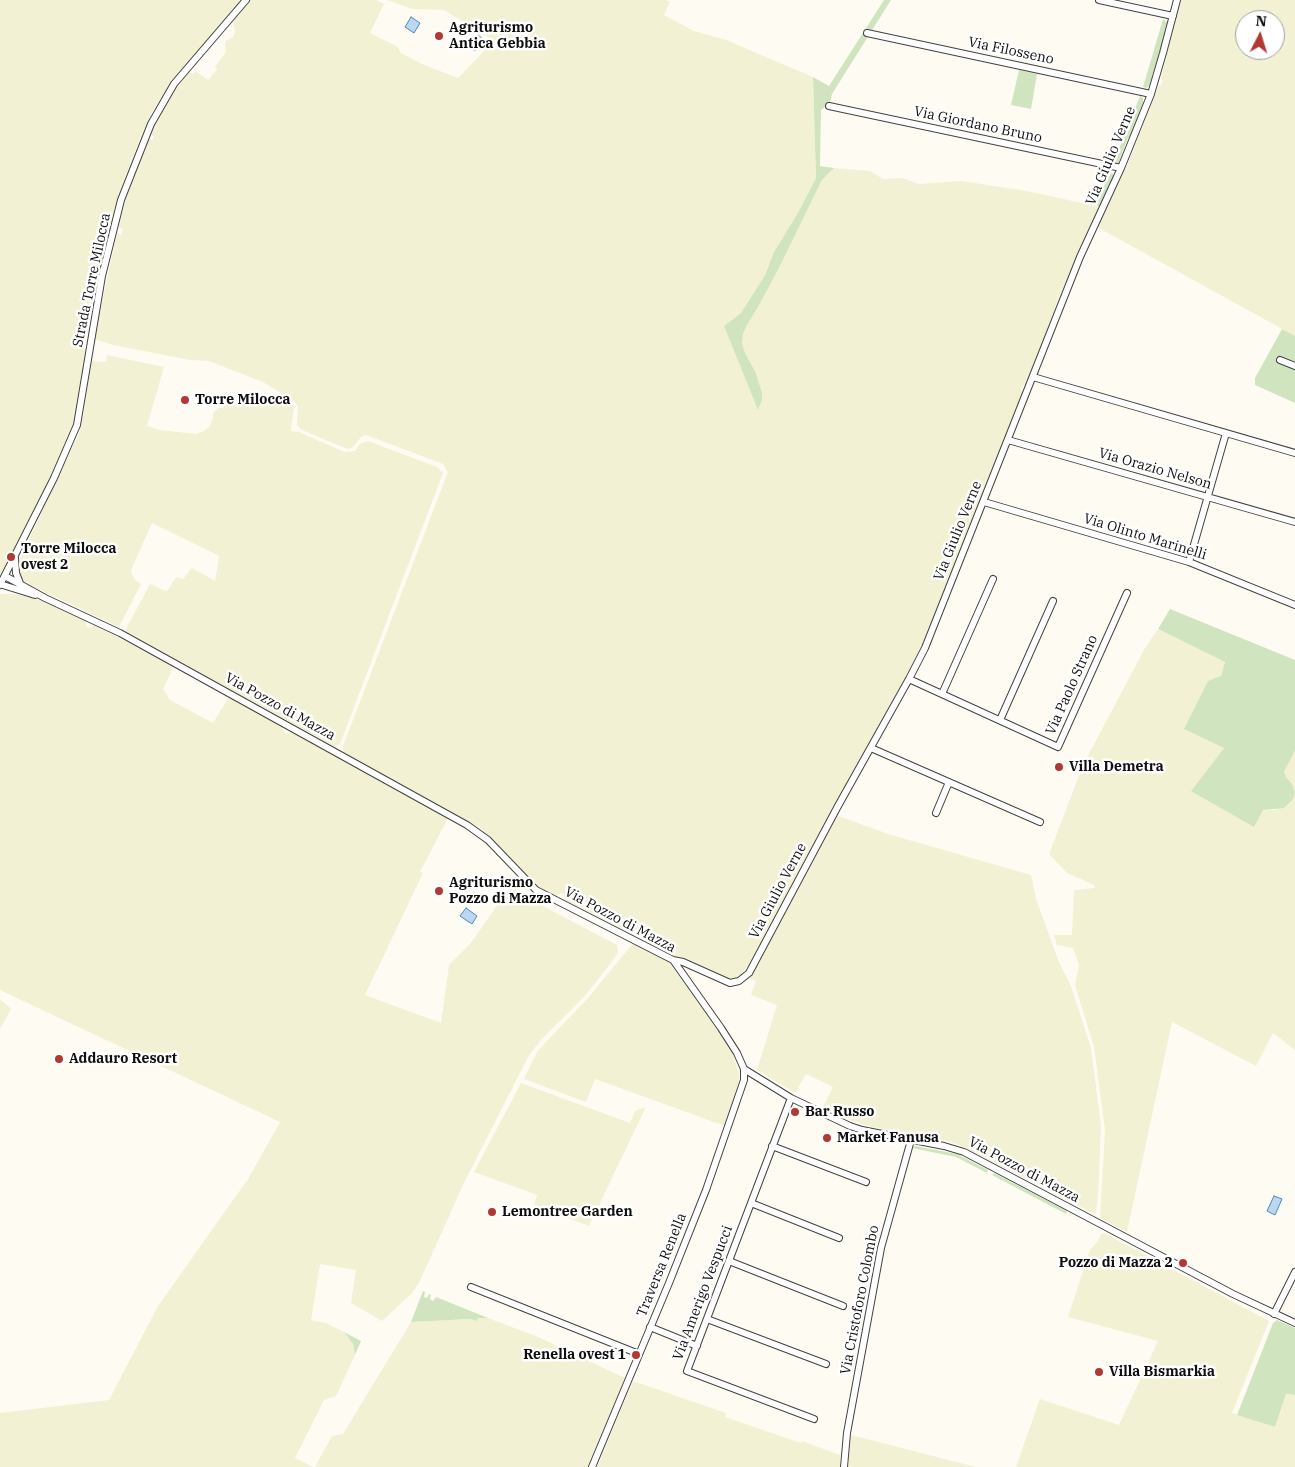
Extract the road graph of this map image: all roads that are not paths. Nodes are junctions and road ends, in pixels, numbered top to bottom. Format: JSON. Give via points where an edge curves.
{"nodes":[{"id":1,"x":246,"y":0,"type":"edge"},
{"id":2,"x":1099,"y":0,"type":"edge"},
{"id":3,"x":1177,"y":0,"type":"edge"},
{"id":4,"x":1173,"y":16,"type":"junction"},
{"id":5,"x":867,"y":33,"type":"dead end"},
{"id":6,"x":1150,"y":94,"type":"junction"},
{"id":7,"x":829,"y":106,"type":"dead end"},
{"id":8,"x":1121,"y":168,"type":"junction"},
{"id":9,"x":1280,"y":360,"type":"dead end"},
{"id":10,"x":1295,"y":366,"type":"edge"},
{"id":11,"x":1033,"y":378,"type":"junction"},
{"id":12,"x":1226,"y":433,"type":"junction"},
{"id":13,"x":1008,"y":440,"type":"junction"},
{"id":14,"x":1295,"y":453,"type":"edge"},
{"id":15,"x":1208,"y":497,"type":"junction"},
{"id":16,"x":984,"y":502,"type":"junction"},
{"id":17,"x":1295,"y":522,"type":"edge"},
{"id":18,"x":16,"y":556,"type":"junction"},
{"id":19,"x":1189,"y":562,"type":"junction"},
{"id":20,"x":5,"y":576,"type":"junction"},
{"id":21,"x":993,"y":579,"type":"dead end"},
{"id":22,"x":20,"y":583,"type":"junction"},
{"id":23,"x":0,"y":584,"type":"edge"},
{"id":24,"x":1127,"y":594,"type":"dead end"},
{"id":25,"x":45,"y":598,"type":"junction"},
{"id":26,"x":1053,"y":601,"type":"dead end"},
{"id":27,"x":1295,"y":605,"type":"edge"},
{"id":28,"x":909,"y":679,"type":"junction"},
{"id":29,"x":942,"y":694,"type":"junction"},
{"id":30,"x":1000,"y":720,"type":"junction"},
{"id":31,"x":870,"y":748,"type":"junction"},
{"id":32,"x":949,"y":782,"type":"junction"},
{"id":33,"x":936,"y":813,"type":"dead end"},
{"id":34,"x":1040,"y":822,"type":"dead end"},
{"id":35,"x":672,"y":960,"type":"junction"},
{"id":36,"x":744,"y":1069,"type":"junction"},
{"id":37,"x":790,"y":1098,"type":"junction"},
{"id":38,"x":911,"y":1140,"type":"junction"},
{"id":39,"x":772,"y":1146,"type":"junction"},
{"id":40,"x":866,"y":1182,"type":"dead end"},
{"id":41,"x":751,"y":1203,"type":"junction"},
{"id":42,"x":839,"y":1238,"type":"dead end"},
{"id":43,"x":729,"y":1261,"type":"junction"},
{"id":44,"x":1295,"y":1272,"type":"edge"},
{"id":45,"x":471,"y":1286,"type":"dead end"},
{"id":46,"x":843,"y":1306,"type":"dead end"},
{"id":47,"x":1274,"y":1314,"type":"junction"},
{"id":48,"x":707,"y":1319,"type":"junction"},
{"id":49,"x":1295,"y":1323,"type":"edge"},
{"id":50,"x":650,"y":1327,"type":"junction"},
{"id":51,"x":697,"y":1346,"type":"junction"},
{"id":52,"x":639,"y":1354,"type":"junction"},
{"id":53,"x":826,"y":1364,"type":"dead end"},
{"id":54,"x":814,"y":1419,"type":"dead end"},
{"id":55,"x":592,"y":1467,"type":"edge"},
{"id":56,"x":844,"y":1467,"type":"edge"}],
"edges":[{"from":1,"to":18,"type":"street","name":"Strada Torre Milocca","via":[[174,84],[151,124],[121,200],[102,276],[77,424]]},
{"from":2,"to":4,"type":"street"},
{"from":3,"to":4,"type":"street","name":"Via Giulio Verne"},
{"from":4,"to":6,"type":"street","name":"Via Giulio Verne"},
{"from":5,"to":6,"type":"street","name":"Via Filosseno"},
{"from":6,"to":8,"type":"street","name":"Via Giulio Verne"},
{"from":7,"to":8,"type":"street","name":"Via Giordano Bruno"},
{"from":8,"to":11,"type":"street","name":"Via Giulio Verne","via":[[1080,256]]},
{"from":9,"to":10,"type":"street"},
{"from":11,"to":12,"type":"street"},
{"from":11,"to":13,"type":"street","name":"Via Giulio Verne"},
{"from":12,"to":14,"type":"street"},
{"from":12,"to":15,"type":"street"},
{"from":13,"to":15,"type":"street","name":"Via Orazio Nelson"},
{"from":13,"to":16,"type":"street","name":"Via Giulio Verne"},
{"from":15,"to":17,"type":"street","name":"Via Orazio Nelson"},
{"from":15,"to":19,"type":"street"},
{"from":16,"to":19,"type":"street","name":"Via Olinto Marinelli"},
{"from":16,"to":28,"type":"street","name":"Via Giulio Verne","via":[[925,648]]},
{"from":18,"to":20,"type":"street","name":"Strada Torre Milocca"},
{"from":18,"to":22,"type":"street"},
{"from":19,"to":27,"type":"street","name":"Via Olinto Marinelli"},
{"from":20,"to":22,"type":"street"},
{"from":20,"to":23,"type":"street","name":"Strada Torre Milocca"},
{"from":21,"to":29,"type":"street"},
{"from":22,"to":25,"type":"street"},
{"from":23,"to":25,"type":"street"},
{"from":24,"to":30,"type":"street","name":"Via Paolo Strano","via":[[1058,747]]},
{"from":25,"to":35,"type":"street","name":"Via Pozzo di Mazza","via":[[120,633],[467,825],[488,840],[536,890]]},
{"from":26,"to":30,"type":"street"},
{"from":28,"to":29,"type":"street","name":"Via Paolo Strano"},
{"from":28,"to":31,"type":"street","name":"Via Giulio Verne"},
{"from":29,"to":30,"type":"street","name":"Via Paolo Strano"},
{"from":31,"to":32,"type":"street"},
{"from":31,"to":35,"type":"street","name":"Via Giulio Verne","via":[[749,973],[739,982],[730,983]]},
{"from":32,"to":33,"type":"street"},
{"from":32,"to":34,"type":"street"},
{"from":35,"to":36,"type":"street","name":"Via Pozzo di Mazza","via":[[722,1028]]},
{"from":36,"to":37,"type":"street","name":"Via Pozzo di Mazza"},
{"from":36,"to":50,"type":"street","name":"Traversa Renella","via":[[744,1080],[706,1190]]},
{"from":37,"to":38,"type":"street","name":"Via Pozzo di Mazza","via":[[850,1126]]},
{"from":37,"to":39,"type":"street","name":"Via Amerigo Vespucci"},
{"from":38,"to":47,"type":"street","name":"Via Pozzo di Mazza","via":[[964,1152]]},
{"from":38,"to":56,"type":"street","name":"Via Cristoforo Colombo","via":[[881,1248],[847,1433]]},
{"from":39,"to":40,"type":"street"},
{"from":39,"to":41,"type":"street","name":"Via Amerigo Vespucci"},
{"from":41,"to":42,"type":"street"},
{"from":41,"to":43,"type":"street","name":"Via Amerigo Vespucci"},
{"from":43,"to":46,"type":"street"},
{"from":43,"to":48,"type":"street","name":"Via Amerigo Vespucci"},
{"from":44,"to":47,"type":"street"},
{"from":45,"to":52,"type":"street"},
{"from":47,"to":49,"type":"street","name":"Via Pozzo di Mazza"},
{"from":48,"to":51,"type":"street","name":"Via Amerigo Vespucci"},
{"from":48,"to":53,"type":"street"},
{"from":50,"to":51,"type":"street"},
{"from":50,"to":52,"type":"street","name":"Traversa Renella"},
{"from":51,"to":54,"type":"street","name":"Via Amerigo Vespucci","via":[[687,1371]]},
{"from":52,"to":55,"type":"street","name":"Traversa Renella"}]}
